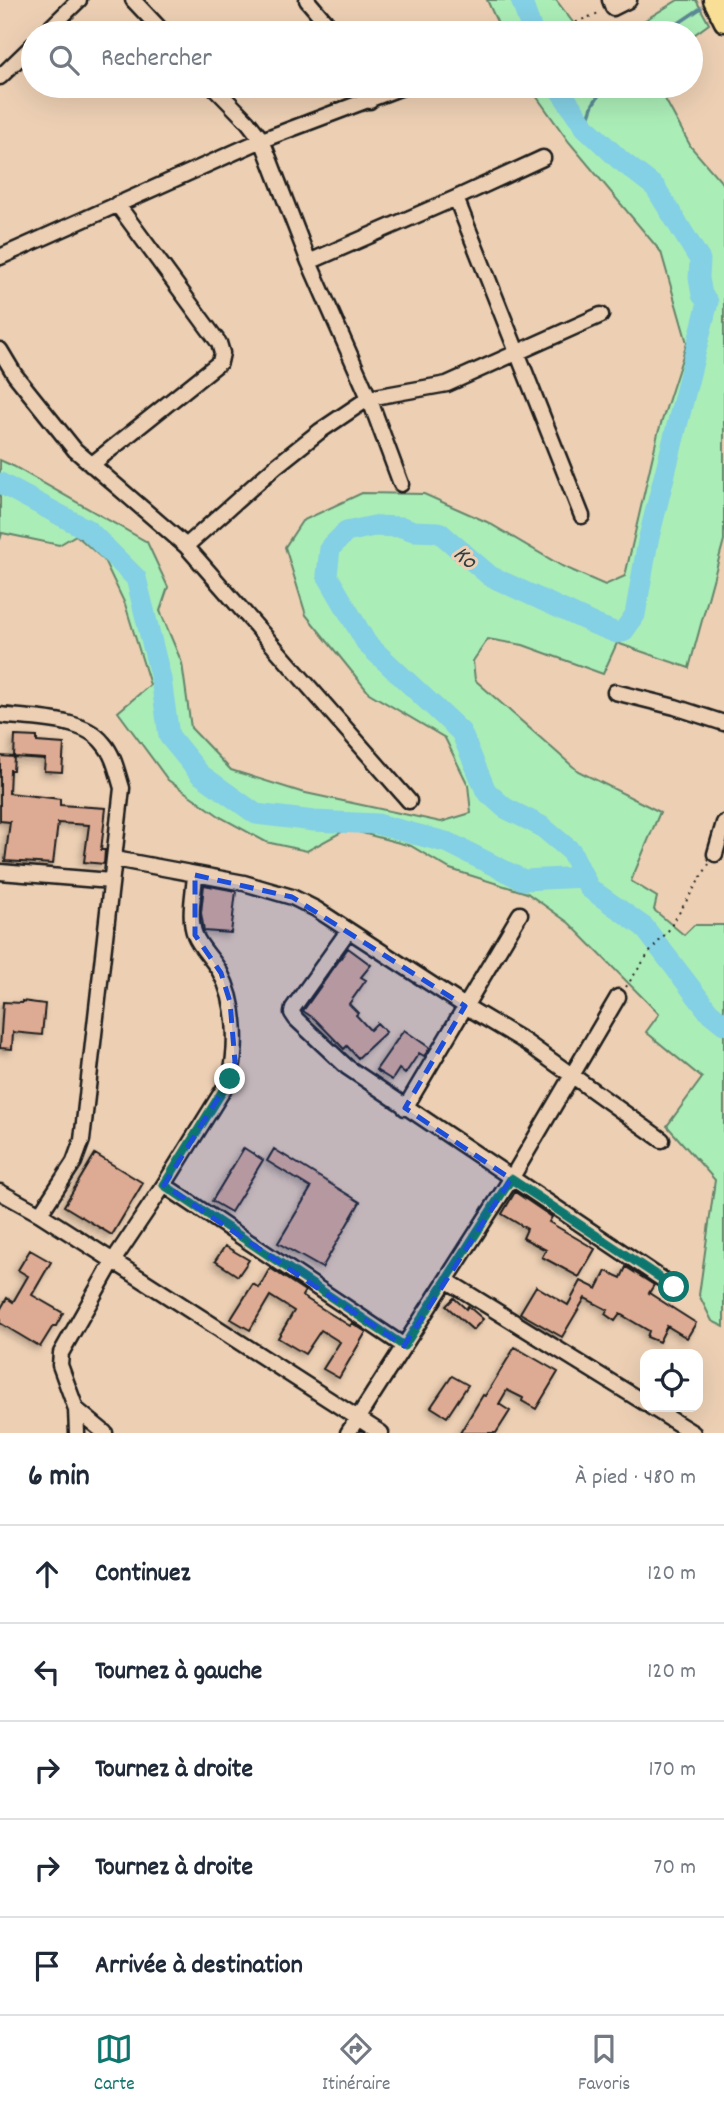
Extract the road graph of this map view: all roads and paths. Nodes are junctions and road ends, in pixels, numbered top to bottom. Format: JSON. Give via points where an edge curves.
{"nodes":[{"id":1,"x":79,"y":0,"type":"edge"},
{"id":2,"x":133,"y":0,"type":"edge"},
{"id":3,"x":307,"y":0,"type":"edge"},
{"id":4,"x":629,"y":0,"type":"edge"},
{"id":5,"x":713,"y":0,"type":"edge"},
{"id":6,"x":612,"y":4,"type":"edge"},
{"id":7,"x":57,"y":21,"type":"edge"},
{"id":8,"x":153,"y":21,"type":"edge"},
{"id":9,"x":325,"y":21,"type":"edge"},
{"id":10,"x":578,"y":21,"type":"edge"},
{"id":11,"x":724,"y":22,"type":"edge"},
{"id":12,"x":21,"y":57,"type":"edge"},
{"id":13,"x":0,"y":77,"type":"edge"},
{"id":14,"x":225,"y":98,"type":"edge"},
{"id":15,"x":369,"y":98,"type":"edge"},
{"id":16,"x":377,"y":98,"type":"edge"},
{"id":17,"x":370,"y":101,"type":"junction"},
{"id":18,"x":262,"y":140,"type":"junction"},
{"id":19,"x":543,"y":158,"type":"dead end"},
{"id":20,"x":456,"y":198,"type":"junction"},
{"id":21,"x":117,"y":204,"type":"junction"},
{"id":22,"x":0,"y":257,"type":"edge"},
{"id":23,"x":309,"y":262,"type":"junction"},
{"id":24,"x":601,"y":315,"type":"dead end"},
{"id":25,"x":0,"y":350,"type":"edge"},
{"id":26,"x":519,"y":353,"type":"junction"},
{"id":27,"x":369,"y":398,"type":"junction"},
{"id":28,"x":91,"y":465,"type":"junction"},
{"id":29,"x":401,"y":484,"type":"dead end"},
{"id":30,"x":582,"y":516,"type":"dead end"},
{"id":31,"x":186,"y":546,"type":"junction"},
{"id":32,"x":615,"y":692,"type":"dead end"},
{"id":33,"x":0,"y":715,"type":"edge"},
{"id":34,"x":724,"y":723,"type":"edge"},
{"id":35,"x":409,"y":801,"type":"dead end"},
{"id":36,"x":724,"y":823,"type":"edge"},
{"id":37,"x":715,"y":854,"type":"joint"},
{"id":38,"x":115,"y":859,"type":"junction"},
{"id":39,"x":0,"y":872,"type":"edge"},
{"id":40,"x":195,"y":875,"type":"junction"},
{"id":41,"x":111,"y":881,"type":"junction"},
{"id":42,"x":520,"y":914,"type":"dead end"},
{"id":43,"x":348,"y":930,"type":"junction"},
{"id":44,"x":618,"y":997,"type":"joint"},
{"id":45,"x":465,"y":1006,"type":"junction"},
{"id":46,"x":572,"y":1077,"type":"junction"},
{"id":47,"x":405,"y":1108,"type":"junction"},
{"id":48,"x":662,"y":1140,"type":"dead end"},
{"id":49,"x":511,"y":1179,"type":"junction"},
{"id":50,"x":164,"y":1185,"type":"junction"},
{"id":51,"x":0,"y":1192,"type":"edge"},
{"id":52,"x":40,"y":1214,"type":"junction"},
{"id":53,"x":113,"y":1261,"type":"junction"},
{"id":54,"x":446,"y":1280,"type":"junction"},
{"id":55,"x":674,"y":1287,"type":"dead end"},
{"id":56,"x":404,"y":1346,"type":"junction"},
{"id":57,"x":640,"y":1400,"type":"edge"},
{"id":58,"x":76,"y":1409,"type":"junction"},
{"id":59,"x":659,"y":1412,"type":"edge"},
{"id":60,"x":356,"y":1418,"type":"junction"},
{"id":61,"x":78,"y":1433,"type":"edge"},
{"id":62,"x":105,"y":1433,"type":"edge"},
{"id":63,"x":348,"y":1433,"type":"edge"},
{"id":64,"x":381,"y":1433,"type":"edge"},
{"id":65,"x":694,"y":1433,"type":"edge"}],
"edges":[{"from":1,"to":7,"type":"street"},
{"from":2,"to":8,"type":"street"},
{"from":3,"to":9,"type":"street"},
{"from":4,"to":6,"type":"street"},
{"from":5,"to":11,"type":"main road"},
{"from":6,"to":10,"type":"path"},
{"from":12,"to":13,"type":"street"},
{"from":14,"to":18,"type":"street"},
{"from":15,"to":17,"type":"street"},
{"from":16,"to":17,"type":"street"},
{"from":17,"to":18,"type":"street"},
{"from":18,"to":21,"type":"street"},
{"from":18,"to":23,"type":"street"},
{"from":19,"to":20,"type":"street"},
{"from":20,"to":23,"type":"street"},
{"from":20,"to":26,"type":"street"},
{"from":21,"to":22,"type":"street"},
{"from":21,"to":28,"type":"street","via":[[222,353],[220,362]]},
{"from":23,"to":27,"type":"street"},
{"from":24,"to":26,"type":"street"},
{"from":25,"to":28,"type":"street","via":[[15,375]]},
{"from":26,"to":27,"type":"street","via":[[447,384]]},
{"from":26,"to":30,"type":"street"},
{"from":27,"to":29,"type":"street"},
{"from":27,"to":31,"type":"street","via":[[276,466]]},
{"from":28,"to":31,"type":"street"},
{"from":31,"to":35,"type":"street"},
{"from":32,"to":34,"type":"street"},
{"from":33,"to":38,"type":"street","via":[[71,723],[102,741],[122,788]]},
{"from":36,"to":37,"type":"street"},
{"from":37,"to":44,"type":"path","via":[[668,931]]},
{"from":38,"to":40,"type":"street"},
{"from":38,"to":41,"type":"street"},
{"from":39,"to":41,"type":"street"},
{"from":40,"to":43,"type":"street","via":[[292,897]]},
{"from":40,"to":50,"type":"street","via":[[195,935],[221,973],[230,1002],[234,1062],[230,1079]]},
{"from":41,"to":52,"type":"street","via":[[82,1140],[74,1162]]},
{"from":42,"to":45,"type":"street"},
{"from":43,"to":45,"type":"street"},
{"from":43,"to":47,"type":"street","via":[[292,1013],[347,1067]]},
{"from":44,"to":46,"type":"street"},
{"from":45,"to":46,"type":"street"},
{"from":45,"to":47,"type":"street"},
{"from":46,"to":48,"type":"street"},
{"from":46,"to":49,"type":"street"},
{"from":47,"to":49,"type":"street"},
{"from":49,"to":54,"type":"street"},
{"from":49,"to":55,"type":"street"},
{"from":50,"to":53,"type":"street"},
{"from":50,"to":56,"type":"street"},
{"from":51,"to":52,"type":"street"},
{"from":52,"to":53,"type":"street"},
{"from":53,"to":58,"type":"street","via":[[61,1353],[60,1364]]},
{"from":53,"to":60,"type":"street"},
{"from":54,"to":56,"type":"street"},
{"from":54,"to":57,"type":"street"},
{"from":56,"to":60,"type":"street"},
{"from":58,"to":61,"type":"street"},
{"from":58,"to":62,"type":"street"},
{"from":59,"to":65,"type":"street"},
{"from":60,"to":63,"type":"street"},
{"from":60,"to":64,"type":"street"}]}
